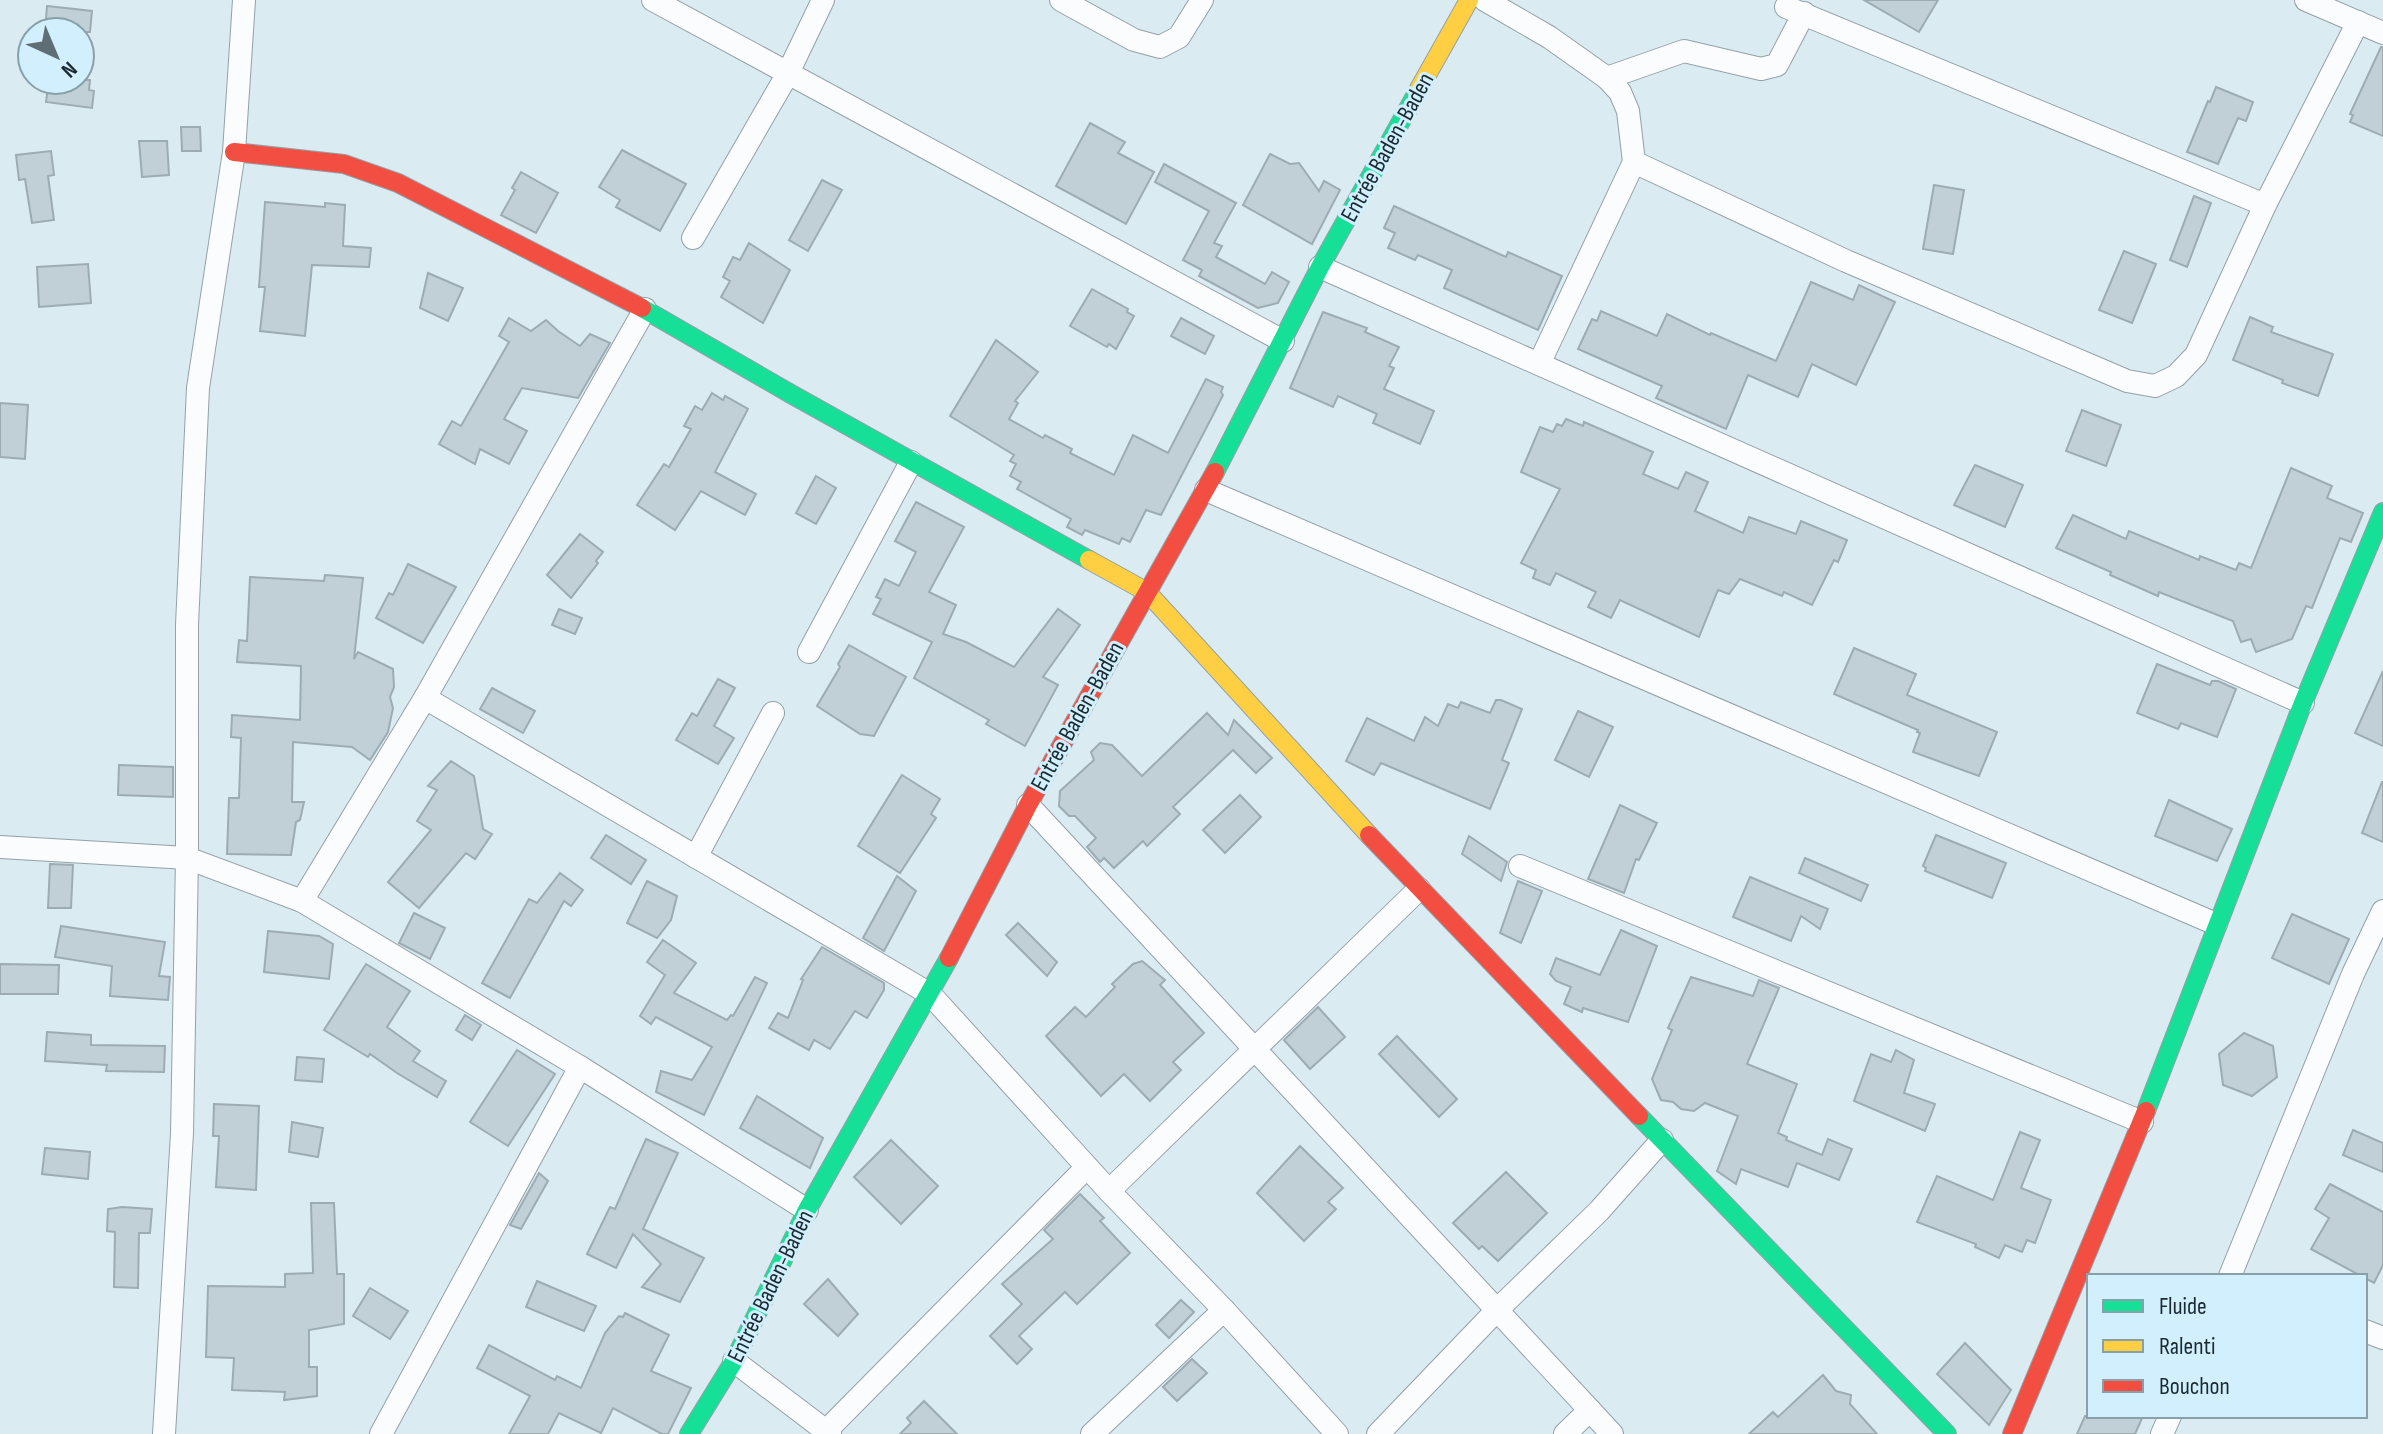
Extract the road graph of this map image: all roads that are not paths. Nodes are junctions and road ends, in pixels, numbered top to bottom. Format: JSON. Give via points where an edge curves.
{"nodes":[{"id":1,"x":244,"y":0,"type":"edge"},
{"id":2,"x":653,"y":0,"type":"edge"},
{"id":3,"x":823,"y":0,"type":"edge"},
{"id":4,"x":1061,"y":0,"type":"edge"},
{"id":5,"x":1202,"y":0,"type":"edge"},
{"id":6,"x":1469,"y":0,"type":"edge"},
{"id":7,"x":1485,"y":0,"type":"edge"},
{"id":8,"x":2306,"y":0,"type":"edge"},
{"id":9,"x":2358,"y":22,"type":"junction"},
{"id":10,"x":2383,"y":33,"type":"edge"},
{"id":11,"x":787,"y":75,"type":"junction"},
{"id":12,"x":1607,"y":78,"type":"junction"},
{"id":13,"x":234,"y":152,"type":"junction"},
{"id":14,"x":1634,"y":162,"type":"junction"},
{"id":15,"x":2265,"y":205,"type":"junction"},
{"id":16,"x":693,"y":238,"type":"dead end"},
{"id":17,"x":1320,"y":267,"type":"junction"},
{"id":18,"x":645,"y":309,"type":"junction"},
{"id":19,"x":1283,"y":341,"type":"junction"},
{"id":20,"x":1539,"y":364,"type":"junction"},
{"id":21,"x":911,"y":462,"type":"junction"},
{"id":22,"x":1206,"y":490,"type":"junction"},
{"id":23,"x":2383,"y":512,"type":"edge"},
{"id":24,"x":1147,"y":592,"type":"junction"},
{"id":25,"x":809,"y":652,"type":"dead end"},
{"id":26,"x":425,"y":698,"type":"junction"},
{"id":27,"x":2303,"y":703,"type":"junction"},
{"id":28,"x":773,"y":713,"type":"dead end"},
{"id":29,"x":1028,"y":805,"type":"junction"},
{"id":30,"x":0,"y":847,"type":"edge"},
{"id":31,"x":696,"y":857,"type":"junction"},
{"id":32,"x":187,"y":858,"type":"junction"},
{"id":33,"x":1520,"y":866,"type":"dead end"},
{"id":34,"x":1419,"y":889,"type":"junction"},
{"id":35,"x":302,"y":901,"type":"junction"},
{"id":36,"x":2383,"y":911,"type":"edge"},
{"id":37,"x":2216,"y":924,"type":"junction"},
{"id":38,"x":930,"y":994,"type":"junction"},
{"id":39,"x":1254,"y":1051,"type":"junction"},
{"id":40,"x":580,"y":1067,"type":"junction"},
{"id":41,"x":2142,"y":1122,"type":"junction"},
{"id":42,"x":1662,"y":1140,"type":"junction"},
{"id":43,"x":1087,"y":1167,"type":"junction"},
{"id":44,"x":1109,"y":1191,"type":"junction"},
{"id":45,"x":807,"y":1210,"type":"junction"},
{"id":46,"x":2231,"y":1274,"type":"edge"},
{"id":47,"x":1224,"y":1310,"type":"junction"},
{"id":48,"x":1497,"y":1310,"type":"junction"},
{"id":49,"x":734,"y":1361,"type":"junction"},
{"id":50,"x":1590,"y":1410,"type":"junction"},
{"id":51,"x":828,"y":1432,"type":"edge"},
{"id":52,"x":164,"y":1434,"type":"edge"},
{"id":53,"x":381,"y":1434,"type":"edge"},
{"id":54,"x":689,"y":1434,"type":"edge"},
{"id":55,"x":1092,"y":1434,"type":"edge"},
{"id":56,"x":1337,"y":1434,"type":"edge"},
{"id":57,"x":1378,"y":1434,"type":"edge"},
{"id":58,"x":1565,"y":1434,"type":"edge"},
{"id":59,"x":1612,"y":1434,"type":"edge"},
{"id":60,"x":1947,"y":1434,"type":"edge"},
{"id":61,"x":2012,"y":1434,"type":"edge"}],
"edges":[{"from":1,"to":13,"type":"street"},
{"from":2,"to":11,"type":"street"},
{"from":3,"to":11,"type":"street"},
{"from":4,"to":5,"type":"street","via":[[1134,40],[1160,47],[1179,37]]},
{"from":6,"to":17,"type":"street","name":"Entrée Baden-Baden"},
{"from":7,"to":12,"type":"street"},
{"from":8,"to":9,"type":"street"},
{"from":9,"to":10,"type":"street"},
{"from":9,"to":15,"type":"street"},
{"from":11,"to":16,"type":"street"},
{"from":11,"to":19,"type":"street"},
{"from":12,"to":14,"type":"street","via":[[1628,111]]},
{"from":12,"to":15,"type":"street","via":[[1684,51],[1768,69],[1777,65],[1795,10]]},
{"from":13,"to":18,"type":"street","via":[[370,171]]},
{"from":13,"to":32,"type":"street","via":[[198,388],[187,625]]},
{"from":14,"to":15,"type":"street","via":[[1860,267],[2127,381],[2155,386],[2176,376],[2196,355]]},
{"from":14,"to":20,"type":"street"},
{"from":17,"to":19,"type":"street","name":"Entrée Baden-Baden"},
{"from":17,"to":20,"type":"street"},
{"from":18,"to":21,"type":"street"},
{"from":18,"to":26,"type":"street"},
{"from":19,"to":22,"type":"street","name":"Entrée Baden-Baden"},
{"from":20,"to":27,"type":"street"},
{"from":21,"to":24,"type":"street"},
{"from":21,"to":25,"type":"street"},
{"from":22,"to":24,"type":"street","name":"Entrée Baden-Baden"},
{"from":22,"to":37,"type":"street"},
{"from":23,"to":27,"type":"street"},
{"from":24,"to":29,"type":"street","name":"Entrée Baden-Baden"},
{"from":24,"to":34,"type":"street"},
{"from":26,"to":31,"type":"street"},
{"from":26,"to":35,"type":"street"},
{"from":27,"to":37,"type":"street"},
{"from":28,"to":31,"type":"street"},
{"from":29,"to":38,"type":"street","name":"Entrée Baden-Baden"},
{"from":29,"to":39,"type":"street"},
{"from":30,"to":32,"type":"street"},
{"from":31,"to":38,"type":"street"},
{"from":32,"to":35,"type":"street"},
{"from":32,"to":52,"type":"street","via":[[182,1133]]},
{"from":33,"to":41,"type":"street"},
{"from":34,"to":39,"type":"street"},
{"from":34,"to":42,"type":"street"},
{"from":35,"to":40,"type":"street"},
{"from":36,"to":46,"type":"street"},
{"from":37,"to":41,"type":"street"},
{"from":38,"to":43,"type":"street"},
{"from":38,"to":45,"type":"street","name":"Entrée Baden-Baden"},
{"from":39,"to":44,"type":"street"},
{"from":39,"to":48,"type":"street"},
{"from":40,"to":45,"type":"street"},
{"from":40,"to":53,"type":"street"},
{"from":41,"to":61,"type":"street"},
{"from":42,"to":48,"type":"street","via":[[1599,1211]]},
{"from":42,"to":60,"type":"street"},
{"from":43,"to":44,"type":"street"},
{"from":43,"to":51,"type":"street"},
{"from":44,"to":47,"type":"street"},
{"from":45,"to":49,"type":"street","name":"Entrée Baden-Baden"},
{"from":47,"to":55,"type":"street"},
{"from":47,"to":56,"type":"street"},
{"from":48,"to":50,"type":"street"},
{"from":48,"to":57,"type":"street"},
{"from":49,"to":51,"type":"street"},
{"from":49,"to":54,"type":"street","name":"Entrée Baden-Baden"},
{"from":50,"to":58,"type":"street"},
{"from":50,"to":59,"type":"street"}]}
